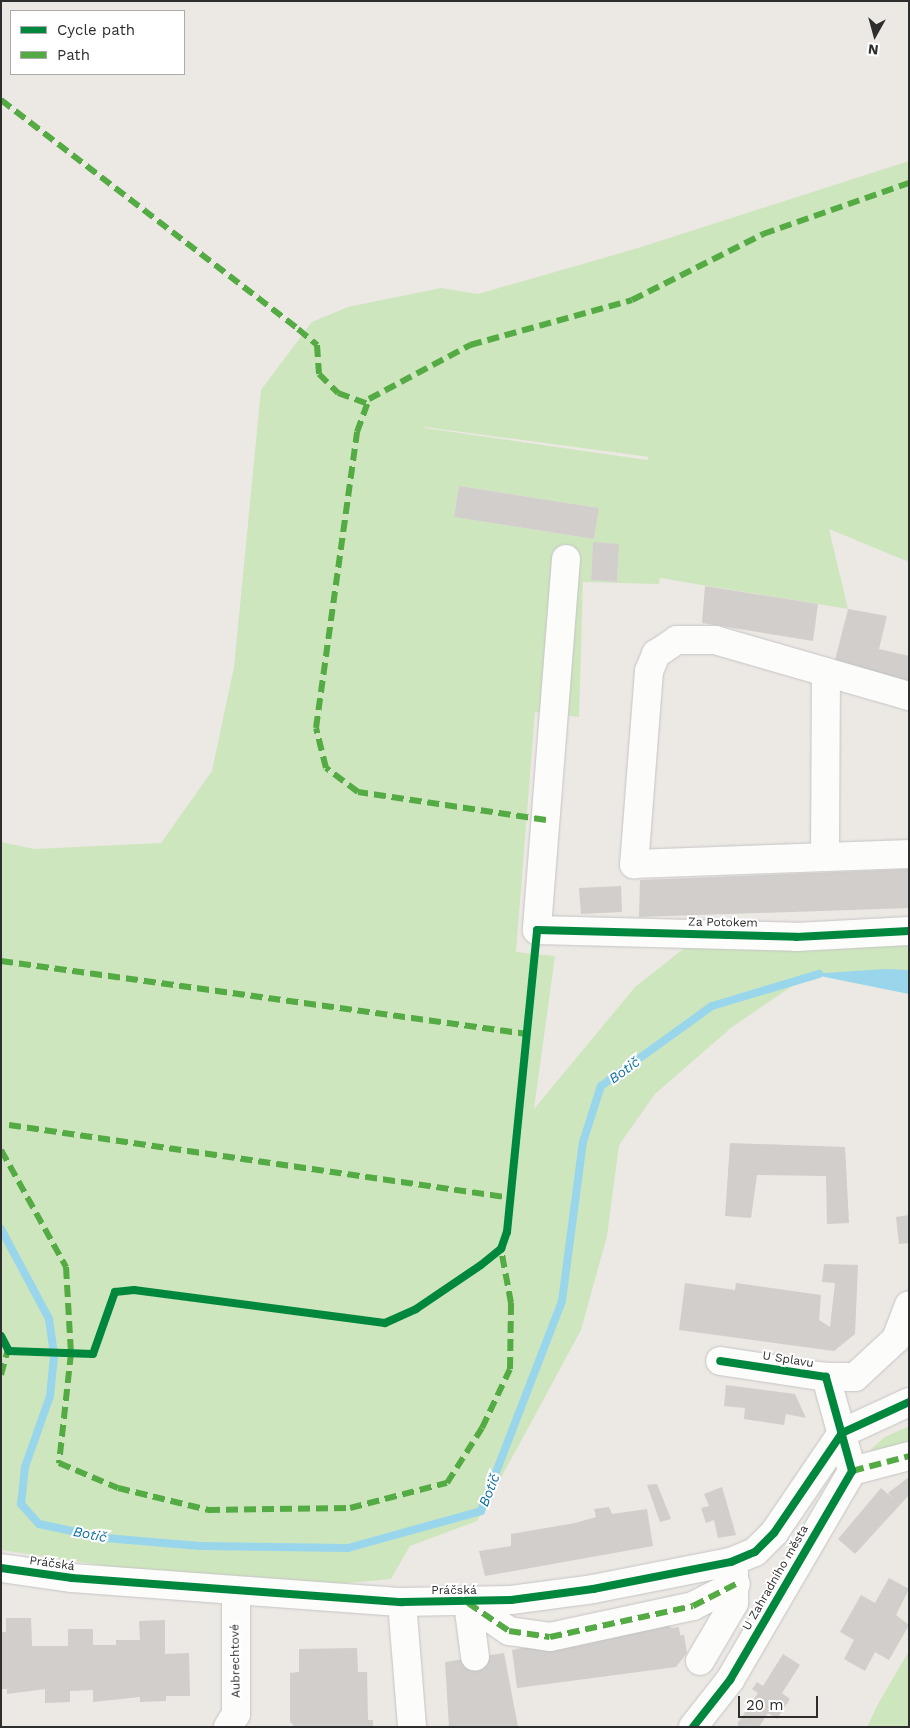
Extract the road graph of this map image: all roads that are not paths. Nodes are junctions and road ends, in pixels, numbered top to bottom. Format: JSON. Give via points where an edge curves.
{"nodes":[{"id":1,"x":566,"y":559,"type":"dead end"},
{"id":2,"x":826,"y":672,"type":"junction"},
{"id":3,"x":909,"y":696,"type":"edge"},
{"id":4,"x":909,"y":854,"type":"edge"},
{"id":5,"x":824,"y":857,"type":"junction"},
{"id":6,"x":909,"y":931,"type":"edge"},
{"id":7,"x":909,"y":1305,"type":"edge"},
{"id":8,"x":720,"y":1360,"type":"dead end"},
{"id":9,"x":826,"y":1377,"type":"junction"},
{"id":10,"x":909,"y":1402,"type":"edge"},
{"id":11,"x":842,"y":1433,"type":"junction"},
{"id":12,"x":909,"y":1456,"type":"edge"},
{"id":13,"x":852,"y":1471,"type":"junction"},
{"id":14,"x":1,"y":1568,"type":"edge"},
{"id":15,"x":734,"y":1573,"type":"junction"},
{"id":16,"x":236,"y":1592,"type":"junction"},
{"id":17,"x":402,"y":1602,"type":"junction"},
{"id":18,"x":468,"y":1603,"type":"junction"},
{"id":19,"x":475,"y":1657,"type":"dead end"},
{"id":20,"x":700,"y":1661,"type":"dead end"},
{"id":21,"x":228,"y":1727,"type":"edge"},
{"id":22,"x":412,"y":1727,"type":"edge"},
{"id":23,"x":693,"y":1727,"type":"edge"}],
"edges":[{"from":1,"to":6,"type":"street","name":"Za Potokem","via":[[538,930],[796,936]]},
{"from":2,"to":3,"type":"street"},
{"from":2,"to":5,"type":"street"},
{"from":2,"to":5,"type":"street","via":[[716,640],[677,640],[656,654],[649,672],[634,864]]},
{"from":4,"to":5,"type":"street"},
{"from":7,"to":9,"type":"street","name":"U Splavu","via":[[896,1339],[855,1377]]},
{"from":8,"to":9,"type":"street","name":"U Splavu"},
{"from":9,"to":11,"type":"street","name":"U Splavu"},
{"from":10,"to":11,"type":"street"},
{"from":11,"to":13,"type":"street"},
{"from":11,"to":15,"type":"street","name":"Práčská","via":[[767,1542]]},
{"from":12,"to":13,"type":"street"},
{"from":13,"to":23,"type":"street","name":"U Zahradního města","via":[[730,1680]]},
{"from":14,"to":16,"type":"street","name":"Práčská"},
{"from":15,"to":18,"type":"street","name":"Práčská"},
{"from":15,"to":18,"type":"street","via":[[692,1606],[550,1637],[509,1631]]},
{"from":15,"to":20,"type":"street","via":[[734,1603]]},
{"from":16,"to":17,"type":"street","name":"Práčská"},
{"from":16,"to":21,"type":"street","name":"Aubrechtové","via":[[236,1714]]},
{"from":17,"to":18,"type":"street","name":"Práčská"},
{"from":17,"to":22,"type":"street"},
{"from":18,"to":19,"type":"street"}]}
